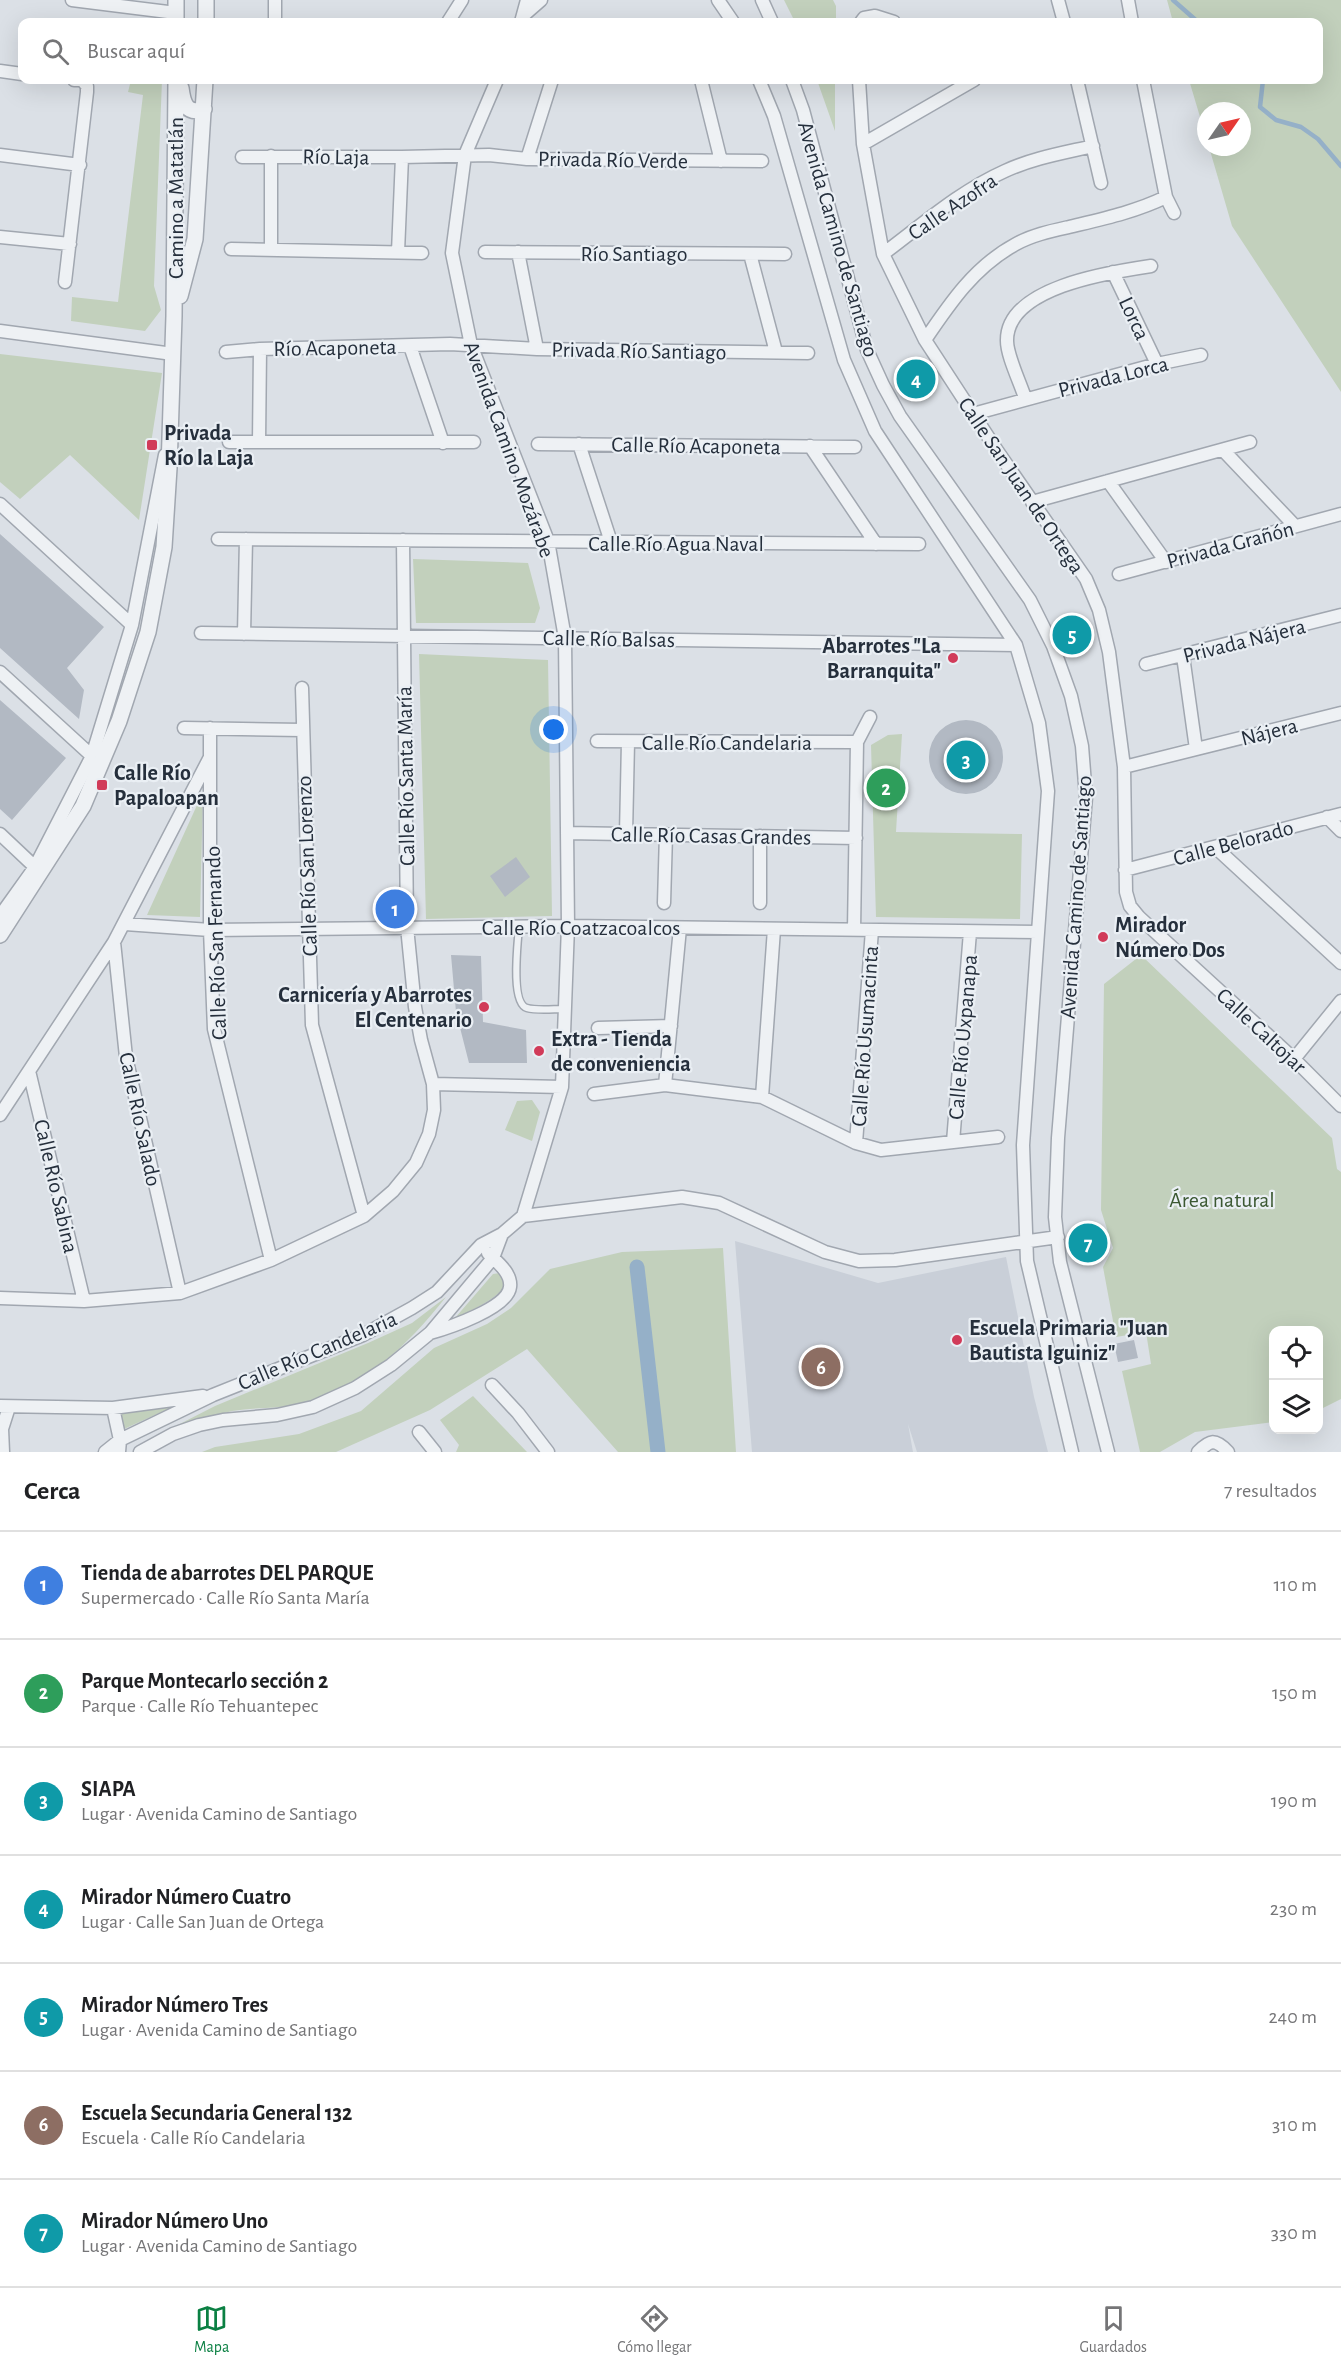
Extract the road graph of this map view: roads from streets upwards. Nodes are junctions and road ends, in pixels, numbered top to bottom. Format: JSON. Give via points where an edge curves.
{"nodes":[{"id":1,"x":72,"y":0,"type":"edge"},
{"id":2,"x":206,"y":0,"type":"edge"},
{"id":3,"x":275,"y":0,"type":"edge"},
{"id":4,"x":462,"y":0,"type":"edge"},
{"id":5,"x":527,"y":0,"type":"edge"},
{"id":6,"x":541,"y":0,"type":"edge"},
{"id":7,"x":718,"y":0,"type":"edge"},
{"id":8,"x":762,"y":0,"type":"edge"},
{"id":9,"x":1058,"y":0,"type":"edge"},
{"id":10,"x":1128,"y":0,"type":"edge"},
{"id":11,"x":176,"y":12,"type":"edge"},
{"id":12,"x":206,"y":18,"type":"edge"},
{"id":13,"x":275,"y":18,"type":"edge"},
{"id":14,"x":451,"y":18,"type":"edge"},
{"id":15,"x":523,"y":18,"type":"edge"},
{"id":16,"x":730,"y":18,"type":"edge"},
{"id":17,"x":770,"y":18,"type":"edge"},
{"id":18,"x":1063,"y":18,"type":"edge"},
{"id":19,"x":1131,"y":18,"type":"edge"},
{"id":20,"x":0,"y":71,"type":"edge"},
{"id":21,"x":18,"y":73,"type":"edge"},
{"id":22,"x":85,"y":84,"type":"edge"},
{"id":23,"x":178,"y":84,"type":"edge"},
{"id":24,"x":179,"y":84,"type":"edge"},
{"id":25,"x":205,"y":84,"type":"edge"},
{"id":26,"x":495,"y":84,"type":"edge"},
{"id":27,"x":551,"y":84,"type":"edge"},
{"id":28,"x":702,"y":84,"type":"edge"},
{"id":29,"x":761,"y":84,"type":"edge"},
{"id":30,"x":793,"y":84,"type":"edge"},
{"id":31,"x":860,"y":84,"type":"edge"},
{"id":32,"x":967,"y":84,"type":"edge"},
{"id":33,"x":1078,"y":84,"type":"edge"},
{"id":34,"x":1144,"y":84,"type":"edge"},
{"id":35,"x":204,"y":109,"type":"junction"},
{"id":36,"x":863,"y":144,"type":"junction"},
{"id":37,"x":1093,"y":146,"type":"junction"},
{"id":38,"x":0,"y":155,"type":"edge"},
{"id":39,"x":465,"y":155,"type":"junction"},
{"id":40,"x":271,"y":156,"type":"junction"},
{"id":41,"x":242,"y":157,"type":"dead end"},
{"id":42,"x":402,"y":157,"type":"junction"},
{"id":43,"x":528,"y":159,"type":"junction"},
{"id":44,"x":721,"y":160,"type":"junction"},
{"id":45,"x":762,"y":161,"type":"dead end"},
{"id":46,"x":80,"y":165,"type":"junction"},
{"id":47,"x":1101,"y":183,"type":"dead end"},
{"id":48,"x":1166,"y":197,"type":"junction"},
{"id":49,"x":1174,"y":213,"type":"dead end"},
{"id":50,"x":0,"y":237,"type":"edge"},
{"id":51,"x":70,"y":244,"type":"junction"},
{"id":52,"x":231,"y":249,"type":"dead end"},
{"id":53,"x":271,"y":250,"type":"junction"},
{"id":54,"x":398,"y":252,"type":"junction"},
{"id":55,"x":485,"y":252,"type":"dead end"},
{"id":56,"x":518,"y":252,"type":"junction"},
{"id":57,"x":422,"y":253,"type":"dead end"},
{"id":58,"x":750,"y":254,"type":"junction"},
{"id":59,"x":784,"y":254,"type":"dead end"},
{"id":60,"x":883,"y":254,"type":"junction"},
{"id":61,"x":1151,"y":266,"type":"dead end"},
{"id":62,"x":1113,"y":272,"type":"junction"},
{"id":63,"x":65,"y":282,"type":"dead end"},
{"id":64,"x":174,"y":316,"type":"junction"},
{"id":65,"x":0,"y":331,"type":"edge"},
{"id":66,"x":925,"y":340,"type":"junction"},
{"id":67,"x":471,"y":345,"type":"junction"},
{"id":68,"x":410,"y":346,"type":"junction"},
{"id":69,"x":260,"y":349,"type":"junction"},
{"id":70,"x":537,"y":350,"type":"junction"},
{"id":71,"x":226,"y":352,"type":"dead end"},
{"id":72,"x":776,"y":352,"type":"junction"},
{"id":73,"x":808,"y":353,"type":"dead end"},
{"id":74,"x":173,"y":354,"type":"junction"},
{"id":75,"x":1201,"y":355,"type":"dead end"},
{"id":76,"x":1157,"y":364,"type":"junction"},
{"id":77,"x":1025,"y":398,"type":"junction"},
{"id":78,"x":974,"y":414,"type":"junction"},
{"id":79,"x":170,"y":428,"type":"junction"},
{"id":80,"x":229,"y":442,"type":"dead end"},
{"id":81,"x":259,"y":442,"type":"junction"},
{"id":82,"x":474,"y":442,"type":"dead end"},
{"id":83,"x":1250,"y":442,"type":"dead end"},
{"id":84,"x":443,"y":443,"type":"junction"},
{"id":85,"x":538,"y":444,"type":"dead end"},
{"id":86,"x":579,"y":444,"type":"junction"},
{"id":87,"x":810,"y":446,"type":"junction"},
{"id":88,"x":855,"y":447,"type":"dead end"},
{"id":89,"x":1223,"y":450,"type":"junction"},
{"id":90,"x":1108,"y":482,"type":"junction"},
{"id":91,"x":1032,"y":502,"type":"junction"},
{"id":92,"x":0,"y":504,"type":"edge"},
{"id":93,"x":1341,"y":514,"type":"edge"},
{"id":94,"x":1295,"y":526,"type":"junction"},
{"id":95,"x":218,"y":539,"type":"dead end"},
{"id":96,"x":246,"y":539,"type":"junction"},
{"id":97,"x":403,"y":540,"type":"junction"},
{"id":98,"x":548,"y":542,"type":"junction"},
{"id":99,"x":611,"y":542,"type":"junction"},
{"id":100,"x":876,"y":544,"type":"junction"},
{"id":101,"x":919,"y":544,"type":"dead end"},
{"id":102,"x":1166,"y":562,"type":"junction"},
{"id":103,"x":1119,"y":574,"type":"dead end"},
{"id":104,"x":1341,"y":615,"type":"edge"},
{"id":105,"x":132,"y":625,"type":"junction"},
{"id":106,"x":201,"y":633,"type":"dead end"},
{"id":107,"x":244,"y":634,"type":"junction"},
{"id":108,"x":404,"y":636,"type":"junction"},
{"id":109,"x":565,"y":638,"type":"junction"},
{"id":110,"x":1016,"y":645,"type":"junction"},
{"id":111,"x":1183,"y":656,"type":"junction"},
{"id":112,"x":1146,"y":664,"type":"dead end"},
{"id":113,"x":0,"y":672,"type":"edge"},
{"id":114,"x":302,"y":688,"type":"dead end"},
{"id":115,"x":1341,"y":713,"type":"edge"},
{"id":116,"x":870,"y":717,"type":"dead end"},
{"id":117,"x":184,"y":728,"type":"dead end"},
{"id":118,"x":210,"y":728,"type":"junction"},
{"id":119,"x":302,"y":730,"type":"junction"},
{"id":120,"x":597,"y":741,"type":"dead end"},
{"id":121,"x":628,"y":742,"type":"junction"},
{"id":122,"x":857,"y":742,"type":"junction"},
{"id":123,"x":1196,"y":749,"type":"junction"},
{"id":124,"x":211,"y":755,"type":"junction"},
{"id":125,"x":92,"y":756,"type":"junction"},
{"id":126,"x":1124,"y":766,"type":"junction"},
{"id":127,"x":1341,"y":814,"type":"edge"},
{"id":128,"x":1326,"y":818,"type":"junction"},
{"id":129,"x":1341,"y":831,"type":"edge"},
{"id":130,"x":567,"y":833,"type":"junction"},
{"id":131,"x":0,"y":834,"type":"edge"},
{"id":132,"x":626,"y":834,"type":"junction"},
{"id":133,"x":666,"y":834,"type":"junction"},
{"id":134,"x":760,"y":836,"type":"junction"},
{"id":135,"x":856,"y":838,"type":"junction"},
{"id":136,"x":1215,"y":847,"type":"junction"},
{"id":137,"x":35,"y":867,"type":"junction"},
{"id":138,"x":1125,"y":870,"type":"junction"},
{"id":139,"x":664,"y":903,"type":"dead end"},
{"id":140,"x":760,"y":903,"type":"dead end"},
{"id":141,"x":1130,"y":906,"type":"joint"},
{"id":142,"x":0,"y":916,"type":"edge"},
{"id":143,"x":125,"y":924,"type":"junction"},
{"id":144,"x":568,"y":926,"type":"junction"},
{"id":145,"x":407,"y":927,"type":"junction"},
{"id":146,"x":308,"y":928,"type":"junction"},
{"id":147,"x":680,"y":928,"type":"junction"},
{"id":148,"x":774,"y":929,"type":"junction"},
{"id":149,"x":210,"y":930,"type":"junction"},
{"id":150,"x":854,"y":930,"type":"junction"},
{"id":151,"x":872,"y":930,"type":"junction"},
{"id":152,"x":970,"y":932,"type":"junction"},
{"id":153,"x":1038,"y":932,"type":"junction"},
{"id":154,"x":0,"y":935,"type":"edge"},
{"id":155,"x":114,"y":942,"type":"junction"},
{"id":156,"x":1341,"y":963,"type":"edge"},
{"id":157,"x":1341,"y":1001,"type":"edge"},
{"id":158,"x":671,"y":1026,"type":"junction"},
{"id":159,"x":598,"y":1028,"type":"dead end"},
{"id":160,"x":1294,"y":1059,"type":"junction"},
{"id":161,"x":30,"y":1071,"type":"junction"},
{"id":162,"x":433,"y":1084,"type":"junction"},
{"id":163,"x":665,"y":1085,"type":"junction"},
{"id":164,"x":562,"y":1087,"type":"junction"},
{"id":165,"x":594,"y":1094,"type":"dead end"},
{"id":166,"x":762,"y":1097,"type":"junction"},
{"id":167,"x":1341,"y":1106,"type":"edge"},
{"id":168,"x":0,"y":1115,"type":"edge"},
{"id":169,"x":998,"y":1137,"type":"dead end"},
{"id":170,"x":953,"y":1142,"type":"junction"},
{"id":171,"x":856,"y":1143,"type":"junction"},
{"id":172,"x":364,"y":1216,"type":"junction"},
{"id":173,"x":523,"y":1216,"type":"junction"},
{"id":174,"x":502,"y":1234,"type":"junction"},
{"id":175,"x":1058,"y":1237,"type":"junction"},
{"id":176,"x":1026,"y":1242,"type":"junction"},
{"id":177,"x":481,"y":1245,"type":"junction"},
{"id":178,"x":493,"y":1258,"type":"junction"},
{"id":179,"x":271,"y":1260,"type":"junction"},
{"id":180,"x":180,"y":1293,"type":"junction"},
{"id":181,"x":0,"y":1298,"type":"edge"},
{"id":182,"x":84,"y":1301,"type":"junction"},
{"id":183,"x":430,"y":1333,"type":"junction"},
{"id":184,"x":492,"y":1385,"type":"dead end"},
{"id":185,"x":213,"y":1395,"type":"junction"},
{"id":186,"x":4,"y":1407,"type":"edge"},
{"id":187,"x":113,"y":1407,"type":"junction"},
{"id":188,"x":419,"y":1432,"type":"dead end"},
{"id":189,"x":120,"y":1446,"type":"edge"},
{"id":190,"x":3,"y":1452,"type":"edge"},
{"id":191,"x":105,"y":1452,"type":"edge"},
{"id":192,"x":140,"y":1452,"type":"edge"},
{"id":193,"x":435,"y":1452,"type":"edge"},
{"id":194,"x":548,"y":1452,"type":"edge"},
{"id":195,"x":1072,"y":1452,"type":"edge"},
{"id":196,"x":1108,"y":1452,"type":"edge"},
{"id":197,"x":1197,"y":1452,"type":"edge"},
{"id":198,"x":1228,"y":1452,"type":"edge"}],
"edges":[{"from":1,"to":11,"type":"street"},
{"from":2,"to":12,"type":"street"},
{"from":3,"to":13,"type":"street"},
{"from":4,"to":14,"type":"street"},
{"from":5,"to":15,"type":"street"},
{"from":6,"to":15,"type":"street"},
{"from":7,"to":16,"type":"street"},
{"from":8,"to":17,"type":"street"},
{"from":9,"to":18,"type":"street"},
{"from":10,"to":19,"type":"street"},
{"from":20,"to":21,"type":"street"},
{"from":22,"to":46,"type":"street"},
{"from":23,"to":64,"type":"street","name":"Camino a Matatlán"},
{"from":24,"to":35,"type":"street","via":[[185,106],[193,111]]},
{"from":25,"to":35,"type":"street","name":"Camino a Matatlán"},
{"from":26,"to":39,"type":"street","name":"Avenida Camino Mozárabe"},
{"from":27,"to":43,"type":"street"},
{"from":28,"to":44,"type":"street"},
{"from":29,"to":110,"type":"street","name":"Avenida Camino de Santiago","via":[[774,116],[844,360],[859,398],[875,431]]},
{"from":30,"to":175,"type":"street","name":"Avenida Camino de Santiago","via":[[867,350],[900,416],[1029,600],[1053,646],[1071,696],[1082,746],[1086,797],[1058,1138]]},
{"from":31,"to":36,"type":"street","name":"Calle San Juan de Ortega"},
{"from":32,"to":36,"type":"street"},
{"from":33,"to":37,"type":"street"},
{"from":34,"to":48,"type":"street"},
{"from":35,"to":64,"type":"street","name":"Camino a Matatlán","via":[[195,239]]},
{"from":36,"to":60,"type":"street","name":"Calle San Juan de Ortega"},
{"from":37,"to":47,"type":"street"},
{"from":37,"to":60,"type":"street","name":"Calle Azofra","via":[[1005,171],[972,188]]},
{"from":38,"to":46,"type":"street"},
{"from":39,"to":42,"type":"street","name":"Río Laja"},
{"from":39,"to":43,"type":"street","name":"Privada Río Verde"},
{"from":39,"to":67,"type":"street","name":"Avenida Camino Mozárabe","via":[[452,253]]},
{"from":40,"to":41,"type":"street","name":"Río Laja"},
{"from":40,"to":42,"type":"street","name":"Río Laja"},
{"from":40,"to":53,"type":"street","name":"Río Laja"},
{"from":42,"to":54,"type":"street","name":"Río Laja"},
{"from":43,"to":44,"type":"street","name":"Privada Río Verde"},
{"from":44,"to":45,"type":"street","name":"Privada Río Verde"},
{"from":46,"to":51,"type":"street"},
{"from":48,"to":49,"type":"street"},
{"from":48,"to":66,"type":"street","via":[[1141,209],[1016,244],[971,278]]},
{"from":50,"to":51,"type":"street"},
{"from":51,"to":63,"type":"street"},
{"from":52,"to":53,"type":"street"},
{"from":53,"to":54,"type":"street"},
{"from":54,"to":57,"type":"street"},
{"from":55,"to":56,"type":"street","name":"Río Santiago"},
{"from":56,"to":58,"type":"street","name":"Río Santiago"},
{"from":56,"to":70,"type":"street"},
{"from":58,"to":59,"type":"street","name":"Río Santiago"},
{"from":58,"to":72,"type":"street"},
{"from":60,"to":66,"type":"street","name":"Calle San Juan de Ortega"},
{"from":61,"to":62,"type":"street"},
{"from":62,"to":76,"type":"street","name":"Lorca"},
{"from":62,"to":77,"type":"street","via":[[1044,293],[1031,300],[1008,327],[1006,343]]},
{"from":64,"to":74,"type":"street","name":"Camino a Matatlán"},
{"from":65,"to":74,"type":"street"},
{"from":66,"to":78,"type":"street","name":"Calle San Juan de Ortega"},
{"from":67,"to":68,"type":"street","name":"Río Acaponeta"},
{"from":67,"to":70,"type":"street","name":"Privada Río Santiago"},
{"from":67,"to":98,"type":"street","name":"Avenida Camino Mozárabe"},
{"from":68,"to":69,"type":"street","name":"Río Acaponeta"},
{"from":68,"to":84,"type":"street","name":"Río Acaponeta"},
{"from":69,"to":71,"type":"street","name":"Río Acaponeta"},
{"from":69,"to":81,"type":"street","name":"Río Acaponeta"},
{"from":70,"to":72,"type":"street","name":"Privada Río Santiago"},
{"from":72,"to":73,"type":"street","name":"Privada Río Santiago"},
{"from":74,"to":79,"type":"street","name":"Camino a Matatlán"},
{"from":75,"to":76,"type":"street","name":"Privada Lorca"},
{"from":76,"to":77,"type":"street","name":"Privada Lorca"},
{"from":77,"to":78,"type":"street","name":"Privada Lorca"},
{"from":78,"to":91,"type":"street","name":"Calle San Juan de Ortega"},
{"from":79,"to":105,"type":"street"},
{"from":79,"to":154,"type":"street","name":"Camino a Matatlán","via":[[164,547],[148,632],[119,721],[83,806]]},
{"from":80,"to":81,"type":"street"},
{"from":81,"to":84,"type":"street"},
{"from":82,"to":84,"type":"street"},
{"from":83,"to":89,"type":"street"},
{"from":85,"to":86,"type":"street","name":"Calle Río Acaponeta"},
{"from":86,"to":87,"type":"street","name":"Calle Río Acaponeta"},
{"from":86,"to":99,"type":"street"},
{"from":87,"to":88,"type":"street","name":"Calle Río Acaponeta"},
{"from":87,"to":100,"type":"street"},
{"from":89,"to":90,"type":"street"},
{"from":89,"to":94,"type":"street"},
{"from":90,"to":91,"type":"street"},
{"from":90,"to":102,"type":"street"},
{"from":91,"to":126,"type":"street","name":"Calle San Juan de Ortega","via":[[1086,579],[1099,609],[1109,652]]},
{"from":92,"to":105,"type":"street"},
{"from":93,"to":94,"type":"street","name":"Privada Grañón"},
{"from":94,"to":102,"type":"street","name":"Privada Grañón"},
{"from":95,"to":96,"type":"street","name":"Calle Río Agua Naval"},
{"from":96,"to":97,"type":"street","name":"Calle Río Agua Naval"},
{"from":96,"to":107,"type":"street"},
{"from":97,"to":98,"type":"street","name":"Calle Río Agua Naval"},
{"from":97,"to":108,"type":"street","name":"Calle Río Santa María"},
{"from":98,"to":99,"type":"street","name":"Calle Río Agua Naval"},
{"from":98,"to":109,"type":"street","name":"Avenida Camino Mozárabe"},
{"from":99,"to":100,"type":"street","name":"Calle Río Agua Naval"},
{"from":100,"to":101,"type":"street","name":"Calle Río Agua Naval"},
{"from":102,"to":103,"type":"street","name":"Privada Grañón"},
{"from":104,"to":111,"type":"street","name":"Privada Nájera"},
{"from":105,"to":125,"type":"street"},
{"from":106,"to":107,"type":"street","name":"Calle Río Balsas"},
{"from":107,"to":108,"type":"street","name":"Calle Río Balsas"},
{"from":108,"to":109,"type":"street","name":"Calle Río Balsas"},
{"from":108,"to":145,"type":"street","name":"Calle Río Santa María"},
{"from":109,"to":110,"type":"street","name":"Calle Río Balsas"},
{"from":109,"to":130,"type":"street","name":"Avenida Camino Mozárabe"},
{"from":110,"to":153,"type":"street","name":"Avenida Camino de Santiago","via":[[1038,723],[1048,791]]},
{"from":111,"to":112,"type":"street","name":"Privada Nájera"},
{"from":111,"to":123,"type":"street"},
{"from":113,"to":125,"type":"street"},
{"from":114,"to":119,"type":"street","name":"Calle Río San Lorenzo"},
{"from":115,"to":123,"type":"street","name":"Nájera"},
{"from":116,"to":122,"type":"street"},
{"from":117,"to":118,"type":"street"},
{"from":118,"to":119,"type":"street"},
{"from":118,"to":124,"type":"street","name":"Calle Río San Fernando"},
{"from":119,"to":146,"type":"street","name":"Calle Río San Lorenzo"},
{"from":120,"to":121,"type":"street","name":"Calle Río Candelaria"},
{"from":121,"to":122,"type":"street","name":"Calle Río Candelaria"},
{"from":121,"to":132,"type":"street"},
{"from":122,"to":135,"type":"street"},
{"from":123,"to":126,"type":"street","name":"Nájera"},
{"from":124,"to":143,"type":"street"},
{"from":124,"to":149,"type":"street","name":"Calle Río San Fernando"},
{"from":125,"to":137,"type":"street"},
{"from":126,"to":138,"type":"street","name":"Calle San Juan de Ortega"},
{"from":127,"to":128,"type":"street","name":"Calle Belorado"},
{"from":128,"to":129,"type":"street"},
{"from":128,"to":136,"type":"street","name":"Calle Belorado"},
{"from":130,"to":132,"type":"street","name":"Calle Río Casas Grandes"},
{"from":130,"to":144,"type":"street","name":"Avenida Camino Mozárabe"},
{"from":131,"to":137,"type":"street"},
{"from":132,"to":133,"type":"street","name":"Calle Río Casas Grandes"},
{"from":133,"to":134,"type":"street","name":"Calle Río Casas Grandes"},
{"from":133,"to":139,"type":"street"},
{"from":134,"to":135,"type":"street","name":"Calle Río Casas Grandes"},
{"from":134,"to":140,"type":"street"},
{"from":135,"to":150,"type":"street"},
{"from":136,"to":138,"type":"street","name":"Calle Belorado"},
{"from":136,"to":156,"type":"street"},
{"from":137,"to":142,"type":"street"},
{"from":138,"to":141,"type":"street","name":"Calle San Juan de Ortega"},
{"from":141,"to":160,"type":"street","name":"Calle Caltojar"},
{"from":143,"to":149,"type":"street","name":"Calle Río Coatzacoalcos"},
{"from":143,"to":155,"type":"street"},
{"from":144,"to":145,"type":"street","name":"Calle Río Coatzacoalcos"},
{"from":144,"to":147,"type":"street","name":"Calle Río Coatzacoalcos"},
{"from":144,"to":164,"type":"street","name":"Avenida Camino Mozárabe"},
{"from":145,"to":146,"type":"street","name":"Calle Río Coatzacoalcos"},
{"from":145,"to":162,"type":"street","name":"Calle Río Santa María","via":[[415,1007]]},
{"from":146,"to":149,"type":"street","name":"Calle Río Coatzacoalcos"},
{"from":146,"to":172,"type":"street","name":"Calle Río San Lorenzo","via":[[312,1025]]},
{"from":147,"to":148,"type":"street","name":"Calle Río Coatzacoalcos"},
{"from":147,"to":158,"type":"street"},
{"from":148,"to":150,"type":"street","name":"Calle Río Coatzacoalcos"},
{"from":148,"to":166,"type":"street"},
{"from":149,"to":179,"type":"street","name":"Calle Río San Fernando","via":[[214,1029]]},
{"from":150,"to":151,"type":"street","name":"Calle Río Coatzacoalcos"},
{"from":151,"to":152,"type":"street","name":"Calle Río Coatzacoalcos"},
{"from":151,"to":171,"type":"street","name":"Calle Río Usumacinta"},
{"from":152,"to":153,"type":"street","name":"Calle Río Coatzacoalcos"},
{"from":152,"to":170,"type":"street","name":"Calle Río Uxpanapa"},
{"from":153,"to":176,"type":"street","name":"Avenida Camino de Santiago","via":[[1023,1145]]},
{"from":155,"to":161,"type":"street"},
{"from":155,"to":180,"type":"street","name":"Calle Río Salado","via":[[126,1057]]},
{"from":157,"to":160,"type":"street"},
{"from":158,"to":159,"type":"street"},
{"from":158,"to":163,"type":"street"},
{"from":160,"to":167,"type":"street","name":"Calle Caltojar"},
{"from":161,"to":168,"type":"street"},
{"from":161,"to":182,"type":"street","name":"Calle Río Sabina"},
{"from":162,"to":164,"type":"street"},
{"from":162,"to":172,"type":"street","name":"Calle Río Santa María","via":[[435,1110],[416,1163],[393,1191]]},
{"from":163,"to":165,"type":"street"},
{"from":163,"to":166,"type":"street"},
{"from":164,"to":173,"type":"street","name":"Avenida Camino Mozárabe"},
{"from":166,"to":171,"type":"street"},
{"from":169,"to":170,"type":"street"},
{"from":170,"to":171,"type":"street","via":[[881,1150]]},
{"from":172,"to":179,"type":"street","name":"Calle Río Santa María"},
{"from":173,"to":174,"type":"street","name":"Calle Río Candelaria"},
{"from":173,"to":176,"type":"street","via":[[682,1197],[719,1203],[825,1252],[859,1261],[895,1260]]},
{"from":174,"to":177,"type":"street","name":"Calle Río Candelaria"},
{"from":174,"to":178,"type":"street","name":"Calle Río Candelaria"},
{"from":175,"to":176,"type":"street"},
{"from":175,"to":196,"type":"street","name":"Avenida Camino de Santiago","via":[[1060,1262]]},
{"from":176,"to":195,"type":"street","name":"Avenida Camino de Santiago","via":[[1027,1262]]},
{"from":177,"to":178,"type":"street"},
{"from":177,"to":185,"type":"street","name":"Calle Río Candelaria","via":[[437,1292],[403,1313],[363,1335]]},
{"from":178,"to":183,"type":"street"},
{"from":178,"to":183,"type":"street","via":[[509,1277],[507,1296],[475,1316]]},
{"from":179,"to":180,"type":"street","name":"Calle Río Santa María"},
{"from":180,"to":182,"type":"street","name":"Calle Río Santa María"},
{"from":181,"to":182,"type":"street","name":"Calle Río Santa María"},
{"from":183,"to":192,"type":"street","via":[[391,1365],[313,1407],[199,1425]]},
{"from":184,"to":194,"type":"street"},
{"from":185,"to":187,"type":"street"},
{"from":185,"to":189,"type":"street"},
{"from":186,"to":187,"type":"street"},
{"from":186,"to":190,"type":"street"},
{"from":187,"to":189,"type":"street"},
{"from":188,"to":193,"type":"street"},
{"from":189,"to":191,"type":"street"},
{"from":197,"to":198,"type":"street","via":[[1213,1441]]}]}
